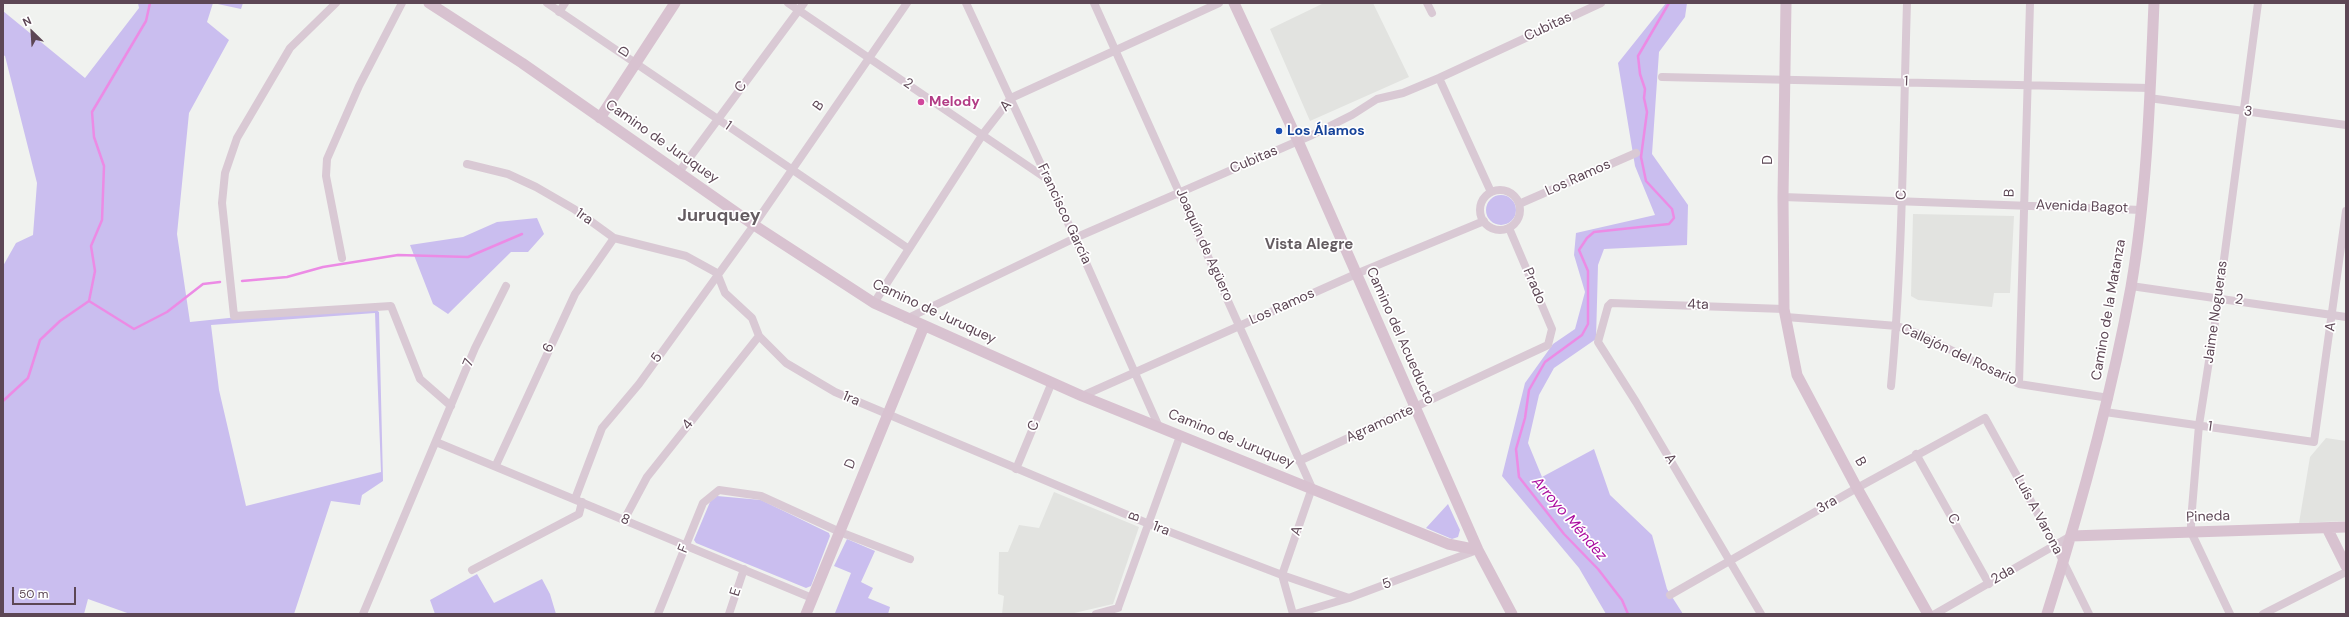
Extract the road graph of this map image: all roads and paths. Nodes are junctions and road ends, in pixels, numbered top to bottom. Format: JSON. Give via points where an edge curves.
{"nodes":[{"id":1,"x":336,"y":3,"type":"edge"},
{"id":2,"x":402,"y":3,"type":"edge"},
{"id":3,"x":428,"y":3,"type":"edge"},
{"id":4,"x":547,"y":3,"type":"edge"},
{"id":5,"x":565,"y":3,"type":"edge"},
{"id":6,"x":675,"y":3,"type":"edge"},
{"id":7,"x":788,"y":3,"type":"edge"},
{"id":8,"x":907,"y":3,"type":"edge"},
{"id":9,"x":966,"y":3,"type":"edge"},
{"id":10,"x":1094,"y":3,"type":"edge"},
{"id":11,"x":1219,"y":3,"type":"edge"},
{"id":12,"x":1234,"y":3,"type":"edge"},
{"id":13,"x":1427,"y":3,"type":"edge"},
{"id":14,"x":1601,"y":3,"type":"edge"},
{"id":15,"x":1786,"y":3,"type":"edge"},
{"id":16,"x":1907,"y":3,"type":"edge"},
{"id":17,"x":2030,"y":3,"type":"edge"},
{"id":18,"x":2154,"y":3,"type":"edge"},
{"id":19,"x":2258,"y":3,"type":"edge"},
{"id":20,"x":801,"y":6,"type":"edge"},
{"id":21,"x":559,"y":12,"type":"junction"},
{"id":22,"x":1432,"y":14,"type":"dead end"},
{"id":23,"x":1116,"y":50,"type":"junction"},
{"id":24,"x":870,"y":58,"type":"junction"},
{"id":25,"x":636,"y":64,"type":"junction"},
{"id":26,"x":1662,"y":77,"type":"dead end"},
{"id":27,"x":1439,"y":78,"type":"junction"},
{"id":28,"x":1783,"y":79,"type":"junction"},
{"id":29,"x":1904,"y":82,"type":"junction"},
{"id":30,"x":2027,"y":86,"type":"junction"},
{"id":31,"x":2150,"y":93,"type":"junction"},
{"id":32,"x":1011,"y":98,"type":"junction"},
{"id":33,"x":2242,"y":112,"type":"junction"},
{"id":34,"x":600,"y":118,"type":"junction"},
{"id":35,"x":718,"y":119,"type":"junction"},
{"id":36,"x":2346,"y":125,"type":"edge"},
{"id":37,"x":983,"y":134,"type":"junction"},
{"id":38,"x":1298,"y":141,"type":"junction"},
{"id":39,"x":1636,"y":152,"type":"dead end"},
{"id":40,"x":467,"y":164,"type":"dead end"},
{"id":41,"x":792,"y":171,"type":"junction"},
{"id":42,"x":679,"y":172,"type":"junction"},
{"id":43,"x":1048,"y":180,"type":"junction"},
{"id":44,"x":1180,"y":191,"type":"junction"},
{"id":45,"x":1491,"y":192,"type":"junction"},
{"id":46,"x":1782,"y":197,"type":"junction"},
{"id":47,"x":1902,"y":201,"type":"junction"},
{"id":48,"x":1519,"y":204,"type":"junction"},
{"id":49,"x":2025,"y":205,"type":"junction"},
{"id":50,"x":2142,"y":210,"type":"junction"},
{"id":51,"x":2346,"y":211,"type":"edge"},
{"id":52,"x":1484,"y":222,"type":"junction"},
{"id":53,"x":754,"y":225,"type":"junction"},
{"id":54,"x":1509,"y":228,"type":"junction"},
{"id":55,"x":614,"y":238,"type":"junction"},
{"id":56,"x":1075,"y":238,"type":"junction"},
{"id":57,"x":909,"y":249,"type":"junction"},
{"id":58,"x":342,"y":258,"type":"dead end"},
{"id":59,"x":717,"y":273,"type":"junction"},
{"id":60,"x":1356,"y":274,"type":"junction"},
{"id":61,"x":506,"y":286,"type":"dead end"},
{"id":62,"x":2131,"y":286,"type":"junction"},
{"id":63,"x":2219,"y":297,"type":"junction"},
{"id":64,"x":874,"y":303,"type":"junction"},
{"id":65,"x":1611,"y":303,"type":"joint"},
{"id":66,"x":1785,"y":313,"type":"junction"},
{"id":67,"x":2332,"y":315,"type":"junction"},
{"id":68,"x":2346,"y":317,"type":"edge"},
{"id":69,"x":906,"y":319,"type":"junction"},
{"id":70,"x":924,"y":326,"type":"junction"},
{"id":71,"x":1240,"y":326,"type":"junction"},
{"id":72,"x":1897,"y":326,"type":"junction"},
{"id":73,"x":759,"y":336,"type":"junction"},
{"id":74,"x":1548,"y":345,"type":"joint"},
{"id":75,"x":1136,"y":372,"type":"junction"},
{"id":76,"x":1052,"y":382,"type":"junction"},
{"id":77,"x":2019,"y":384,"type":"junction"},
{"id":78,"x":1891,"y":386,"type":"dead end"},
{"id":79,"x":1082,"y":396,"type":"junction"},
{"id":80,"x":2109,"y":398,"type":"junction"},
{"id":81,"x":451,"y":406,"type":"junction"},
{"id":82,"x":1416,"y":408,"type":"junction"},
{"id":83,"x":2105,"y":412,"type":"junction"},
{"id":84,"x":887,"y":414,"type":"junction"},
{"id":85,"x":1985,"y":418,"type":"joint"},
{"id":86,"x":2199,"y":425,"type":"junction"},
{"id":87,"x":1159,"y":426,"type":"junction"},
{"id":88,"x":1180,"y":436,"type":"junction"},
{"id":89,"x":436,"y":442,"type":"junction"},
{"id":90,"x":2314,"y":442,"type":"joint"},
{"id":91,"x":1916,"y":454,"type":"junction"},
{"id":92,"x":1299,"y":460,"type":"junction"},
{"id":93,"x":496,"y":465,"type":"junction"},
{"id":94,"x":1016,"y":469,"type":"junction"},
{"id":95,"x":1312,"y":488,"type":"junction"},
{"id":96,"x":1857,"y":488,"type":"junction"},
{"id":97,"x":579,"y":501,"type":"junction"},
{"id":98,"x":624,"y":520,"type":"junction"},
{"id":99,"x":1149,"y":524,"type":"junction"},
{"id":100,"x":2346,"y":527,"type":"edge"},
{"id":101,"x":2327,"y":528,"type":"junction"},
{"id":102,"x":840,"y":532,"type":"junction"},
{"id":103,"x":2191,"y":532,"type":"junction"},
{"id":104,"x":2071,"y":536,"type":"junction"},
{"id":105,"x":685,"y":545,"type":"junction"},
{"id":106,"x":2055,"y":545,"type":"junction"},
{"id":107,"x":1478,"y":550,"type":"junction"},
{"id":108,"x":910,"y":559,"type":"dead end"},
{"id":109,"x":1730,"y":560,"type":"junction"},
{"id":110,"x":2063,"y":562,"type":"junction"},
{"id":111,"x":2346,"y":566,"type":"edge"},
{"id":112,"x":744,"y":569,"type":"junction"},
{"id":113,"x":472,"y":570,"type":"dead end"},
{"id":114,"x":2346,"y":572,"type":"edge"},
{"id":115,"x":1282,"y":575,"type":"junction"},
{"id":116,"x":1988,"y":584,"type":"junction"},
{"id":117,"x":1670,"y":595,"type":"dead end"},
{"id":118,"x":812,"y":598,"type":"junction"},
{"id":119,"x":1349,"y":598,"type":"junction"},
{"id":120,"x":1119,"y":611,"type":"edge"},
{"id":121,"x":363,"y":614,"type":"edge"},
{"id":122,"x":658,"y":614,"type":"edge"},
{"id":123,"x":729,"y":614,"type":"edge"},
{"id":124,"x":806,"y":614,"type":"edge"},
{"id":125,"x":1096,"y":614,"type":"edge"},
{"id":126,"x":1294,"y":614,"type":"edge"},
{"id":127,"x":1512,"y":614,"type":"edge"},
{"id":128,"x":1761,"y":614,"type":"edge"},
{"id":129,"x":1928,"y":614,"type":"edge"},
{"id":130,"x":1935,"y":614,"type":"edge"},
{"id":131,"x":2047,"y":614,"type":"edge"},
{"id":132,"x":2089,"y":614,"type":"edge"},
{"id":133,"x":2230,"y":614,"type":"edge"},
{"id":134,"x":2263,"y":614,"type":"edge"}],
"edges":[{"from":1,"to":81,"type":"street","via":[[290,48],[237,138],[225,172],[222,203],[234,316],[392,306],[420,379]]},
{"from":2,"to":58,"type":"street","via":[[359,86],[327,159],[326,176]]},
{"from":3,"to":34,"type":"street","name":"Camino de Juruquey","via":[[522,63]]},
{"from":4,"to":21,"type":"street","name":"1"},
{"from":5,"to":21,"type":"street"},
{"from":6,"to":25,"type":"street","name":"D"},
{"from":7,"to":20,"type":"street","name":"2"},
{"from":8,"to":24,"type":"street","name":"B"},
{"from":9,"to":32,"type":"street","name":"Francisco García"},
{"from":10,"to":23,"type":"street","name":"Joaquín de Agüero"},
{"from":11,"to":23,"type":"street","name":"A"},
{"from":12,"to":38,"type":"street","name":"Camino del Acueducto"},
{"from":13,"to":22,"type":"street"},
{"from":14,"to":27,"type":"street","name":"Cubitas"},
{"from":15,"to":28,"type":"street","name":"D"},
{"from":16,"to":29,"type":"street","name":"C"},
{"from":17,"to":30,"type":"street","name":"B"},
{"from":18,"to":31,"type":"street","name":"Camino de la Matanza"},
{"from":19,"to":33,"type":"street","name":"Jaime Nogueras"},
{"from":20,"to":24,"type":"street","name":"2"},
{"from":20,"to":35,"type":"street","name":"C"},
{"from":21,"to":25,"type":"street","name":"1"},
{"from":23,"to":32,"type":"street","name":"A"},
{"from":23,"to":44,"type":"street","name":"Joaquín de Agüero"},
{"from":24,"to":37,"type":"street","name":"2"},
{"from":24,"to":41,"type":"street","name":"B"},
{"from":25,"to":34,"type":"street","name":"D"},
{"from":25,"to":35,"type":"street","name":"1"},
{"from":26,"to":28,"type":"street","name":"1"},
{"from":27,"to":38,"type":"street","name":"Cubitas","via":[[1403,93],[1377,99],[1352,115]]},
{"from":27,"to":45,"type":"street"},
{"from":28,"to":29,"type":"street","name":"1"},
{"from":28,"to":46,"type":"street","name":"D"},
{"from":29,"to":30,"type":"street","name":"1"},
{"from":29,"to":47,"type":"street","name":"C"},
{"from":30,"to":31,"type":"street","name":"1"},
{"from":30,"to":49,"type":"street","name":"B"},
{"from":31,"to":33,"type":"street","name":"3"},
{"from":31,"to":50,"type":"street","name":"Camino de la Matanza"},
{"from":32,"to":37,"type":"street","name":"A"},
{"from":32,"to":43,"type":"street","name":"Francisco García"},
{"from":33,"to":36,"type":"street","name":"3"},
{"from":33,"to":63,"type":"street","name":"Jaime Nogueras"},
{"from":34,"to":42,"type":"street","name":"Camino de Juruquey"},
{"from":35,"to":41,"type":"street","name":"1"},
{"from":35,"to":42,"type":"street","name":"C"},
{"from":37,"to":43,"type":"street","name":"2"},
{"from":37,"to":57,"type":"street","name":"A"},
{"from":38,"to":44,"type":"street","name":"Cubitas"},
{"from":38,"to":60,"type":"street","name":"Camino del Acueducto"},
{"from":39,"to":48,"type":"street","name":"Los Ramos"},
{"from":40,"to":55,"type":"street","name":"1ra","via":[[508,174],[536,187],[574,209]]},
{"from":41,"to":53,"type":"street","name":"B"},
{"from":41,"to":57,"type":"street","name":"1"},
{"from":42,"to":53,"type":"street","name":"Camino de Juruquey"},
{"from":43,"to":56,"type":"street","name":"Francisco García"},
{"from":44,"to":56,"type":"street","name":"Cubitas"},
{"from":44,"to":71,"type":"street","name":"Joaquín de Agüero"},
{"from":45,"to":48,"type":"street","via":[[1511,193]]},
{"from":45,"to":52,"type":"street","via":[[1482,202],[1481,215]]},
{"from":46,"to":47,"type":"street","name":"Avenida Bagot"},
{"from":46,"to":66,"type":"street","name":"D"},
{"from":47,"to":49,"type":"street","name":"Avenida Bagot"},
{"from":47,"to":72,"type":"street","name":"C"},
{"from":48,"to":54,"type":"street","via":[[1517,220]]},
{"from":49,"to":50,"type":"street","name":"Avenida Bagot"},
{"from":49,"to":77,"type":"street","name":"B"},
{"from":50,"to":62,"type":"street","name":"Camino de la Matanza"},
{"from":51,"to":67,"type":"street","name":"A"},
{"from":52,"to":54,"type":"street","via":[[1492,228]]},
{"from":52,"to":60,"type":"street","name":"Los Ramos"},
{"from":53,"to":59,"type":"street","name":"5"},
{"from":53,"to":64,"type":"street","name":"Camino de Juruquey"},
{"from":54,"to":74,"type":"street","name":"Prado","via":[[1552,329]]},
{"from":55,"to":59,"type":"street","name":"1ra","via":[[686,256]]},
{"from":55,"to":93,"type":"street","name":"6","via":[[575,294]]},
{"from":56,"to":69,"type":"street","name":"Cubitas"},
{"from":56,"to":75,"type":"street","name":"Francisco García"},
{"from":57,"to":64,"type":"street","name":"A"},
{"from":59,"to":73,"type":"street","name":"1ra","via":[[725,294],[752,318]]},
{"from":59,"to":97,"type":"street","name":"5","via":[[639,384],[602,428]]},
{"from":60,"to":71,"type":"street","name":"Los Ramos"},
{"from":60,"to":82,"type":"street","name":"Camino del Acueducto"},
{"from":61,"to":81,"type":"street","name":"7","via":[[475,348]]},
{"from":62,"to":63,"type":"street","name":"2"},
{"from":62,"to":80,"type":"street","name":"Camino de la Matanza"},
{"from":63,"to":67,"type":"street","name":"2"},
{"from":63,"to":86,"type":"street","name":"Jaime Nogueras"},
{"from":64,"to":69,"type":"street","name":"Camino de Juruquey"},
{"from":65,"to":66,"type":"street","name":"4ta"},
{"from":65,"to":109,"type":"street","name":"A","via":[[1598,342]]},
{"from":66,"to":72,"type":"street","name":"Callejón del Rosario"},
{"from":66,"to":96,"type":"street","name":"B","via":[[1797,376]]},
{"from":67,"to":68,"type":"street","name":"2"},
{"from":67,"to":90,"type":"street","name":"A"},
{"from":69,"to":70,"type":"street","name":"Camino de Juruquey"},
{"from":70,"to":76,"type":"street","name":"Camino de Juruquey"},
{"from":70,"to":84,"type":"street","name":"D"},
{"from":71,"to":75,"type":"street","name":"Los Ramos"},
{"from":71,"to":92,"type":"street","name":"Joaquín de Agüero"},
{"from":72,"to":77,"type":"street","name":"Callejón del Rosario","via":[[1919,334]]},
{"from":72,"to":78,"type":"street","name":"C"},
{"from":73,"to":84,"type":"street","name":"1ra","via":[[786,363],[835,392]]},
{"from":73,"to":98,"type":"street","name":"4","via":[[648,477]]},
{"from":74,"to":82,"type":"street","name":"Agramonte"},
{"from":75,"to":79,"type":"street","name":"Los Ramos"},
{"from":75,"to":87,"type":"street","name":"Francisco García"},
{"from":76,"to":79,"type":"street","name":"Camino de Juruquey"},
{"from":76,"to":94,"type":"street","name":"C"},
{"from":77,"to":80,"type":"street","name":"Callejón del Rosario"},
{"from":79,"to":87,"type":"street","name":"Camino de Juruquey"},
{"from":80,"to":83,"type":"street","name":"Camino de la Matanza"},
{"from":81,"to":89,"type":"street","name":"7"},
{"from":82,"to":92,"type":"street","name":"Agramonte"},
{"from":82,"to":107,"type":"street","name":"Camino del Acueducto"},
{"from":83,"to":86,"type":"street","name":"1"},
{"from":83,"to":104,"type":"street","name":"Camino de la Matanza"},
{"from":84,"to":94,"type":"street","name":"1ra"},
{"from":84,"to":102,"type":"street","name":"D"},
{"from":85,"to":91,"type":"street","name":"3ra"},
{"from":85,"to":106,"type":"street","name":"Luís A Varona"},
{"from":86,"to":90,"type":"street","name":"1"},
{"from":86,"to":103,"type":"street","name":"Jaime Nogueras"},
{"from":87,"to":88,"type":"street","name":"Camino de Juruquey"},
{"from":88,"to":95,"type":"street","name":"Camino de Juruquey"},
{"from":88,"to":99,"type":"street","name":"B"},
{"from":89,"to":93,"type":"street","name":"8"},
{"from":89,"to":121,"type":"street","name":"7"},
{"from":91,"to":96,"type":"street","name":"3ra"},
{"from":91,"to":116,"type":"street","name":"C"},
{"from":92,"to":95,"type":"street","name":"Joaquín de Agüero"},
{"from":93,"to":97,"type":"street","name":"8"},
{"from":94,"to":99,"type":"street","name":"1ra"},
{"from":95,"to":107,"type":"street","name":"Camino de Juruquey","via":[[1448,544]]},
{"from":95,"to":115,"type":"street","name":"A"},
{"from":96,"to":109,"type":"street","name":"3ra"},
{"from":96,"to":129,"type":"street","name":"B"},
{"from":97,"to":98,"type":"street","name":"8"},
{"from":97,"to":113,"type":"street","name":"5","via":[[579,514]]},
{"from":98,"to":105,"type":"street","name":"8"},
{"from":99,"to":115,"type":"street","name":"1ra"},
{"from":99,"to":120,"type":"street","name":"B"},
{"from":100,"to":101,"type":"street","name":"Pineda"},
{"from":101,"to":103,"type":"street","name":"Pineda"},
{"from":101,"to":111,"type":"street"},
{"from":102,"to":105,"type":"street","name":"F","via":[[761,496],[719,490],[704,503]]},
{"from":102,"to":108,"type":"street"},
{"from":102,"to":118,"type":"street","name":"D"},
{"from":103,"to":104,"type":"street","name":"Pineda"},
{"from":103,"to":133,"type":"street","name":"Jaime Nogueras"},
{"from":104,"to":106,"type":"street","name":"2da"},
{"from":104,"to":110,"type":"street","name":"Camino de la Matanza"},
{"from":105,"to":112,"type":"street","name":"8"},
{"from":105,"to":122,"type":"street","name":"F"},
{"from":106,"to":110,"type":"street","name":"Luís A Varona"},
{"from":106,"to":116,"type":"street","name":"2da"},
{"from":107,"to":119,"type":"street","name":"5"},
{"from":107,"to":127,"type":"street","name":"Camino del Acueducto"},
{"from":109,"to":117,"type":"street","name":"3ra"},
{"from":109,"to":128,"type":"street","name":"A"},
{"from":110,"to":131,"type":"street","name":"Camino de la Matanza"},
{"from":110,"to":132,"type":"street","name":"Luís A Varona"},
{"from":112,"to":118,"type":"street","name":"8"},
{"from":112,"to":123,"type":"street","name":"E"},
{"from":114,"to":134,"type":"street"},
{"from":115,"to":119,"type":"street","name":"1ra"},
{"from":115,"to":126,"type":"street"},
{"from":116,"to":130,"type":"street","name":"2da"},
{"from":118,"to":124,"type":"street","name":"D"},
{"from":119,"to":126,"type":"street","name":"5"},
{"from":120,"to":125,"type":"street"}]}
